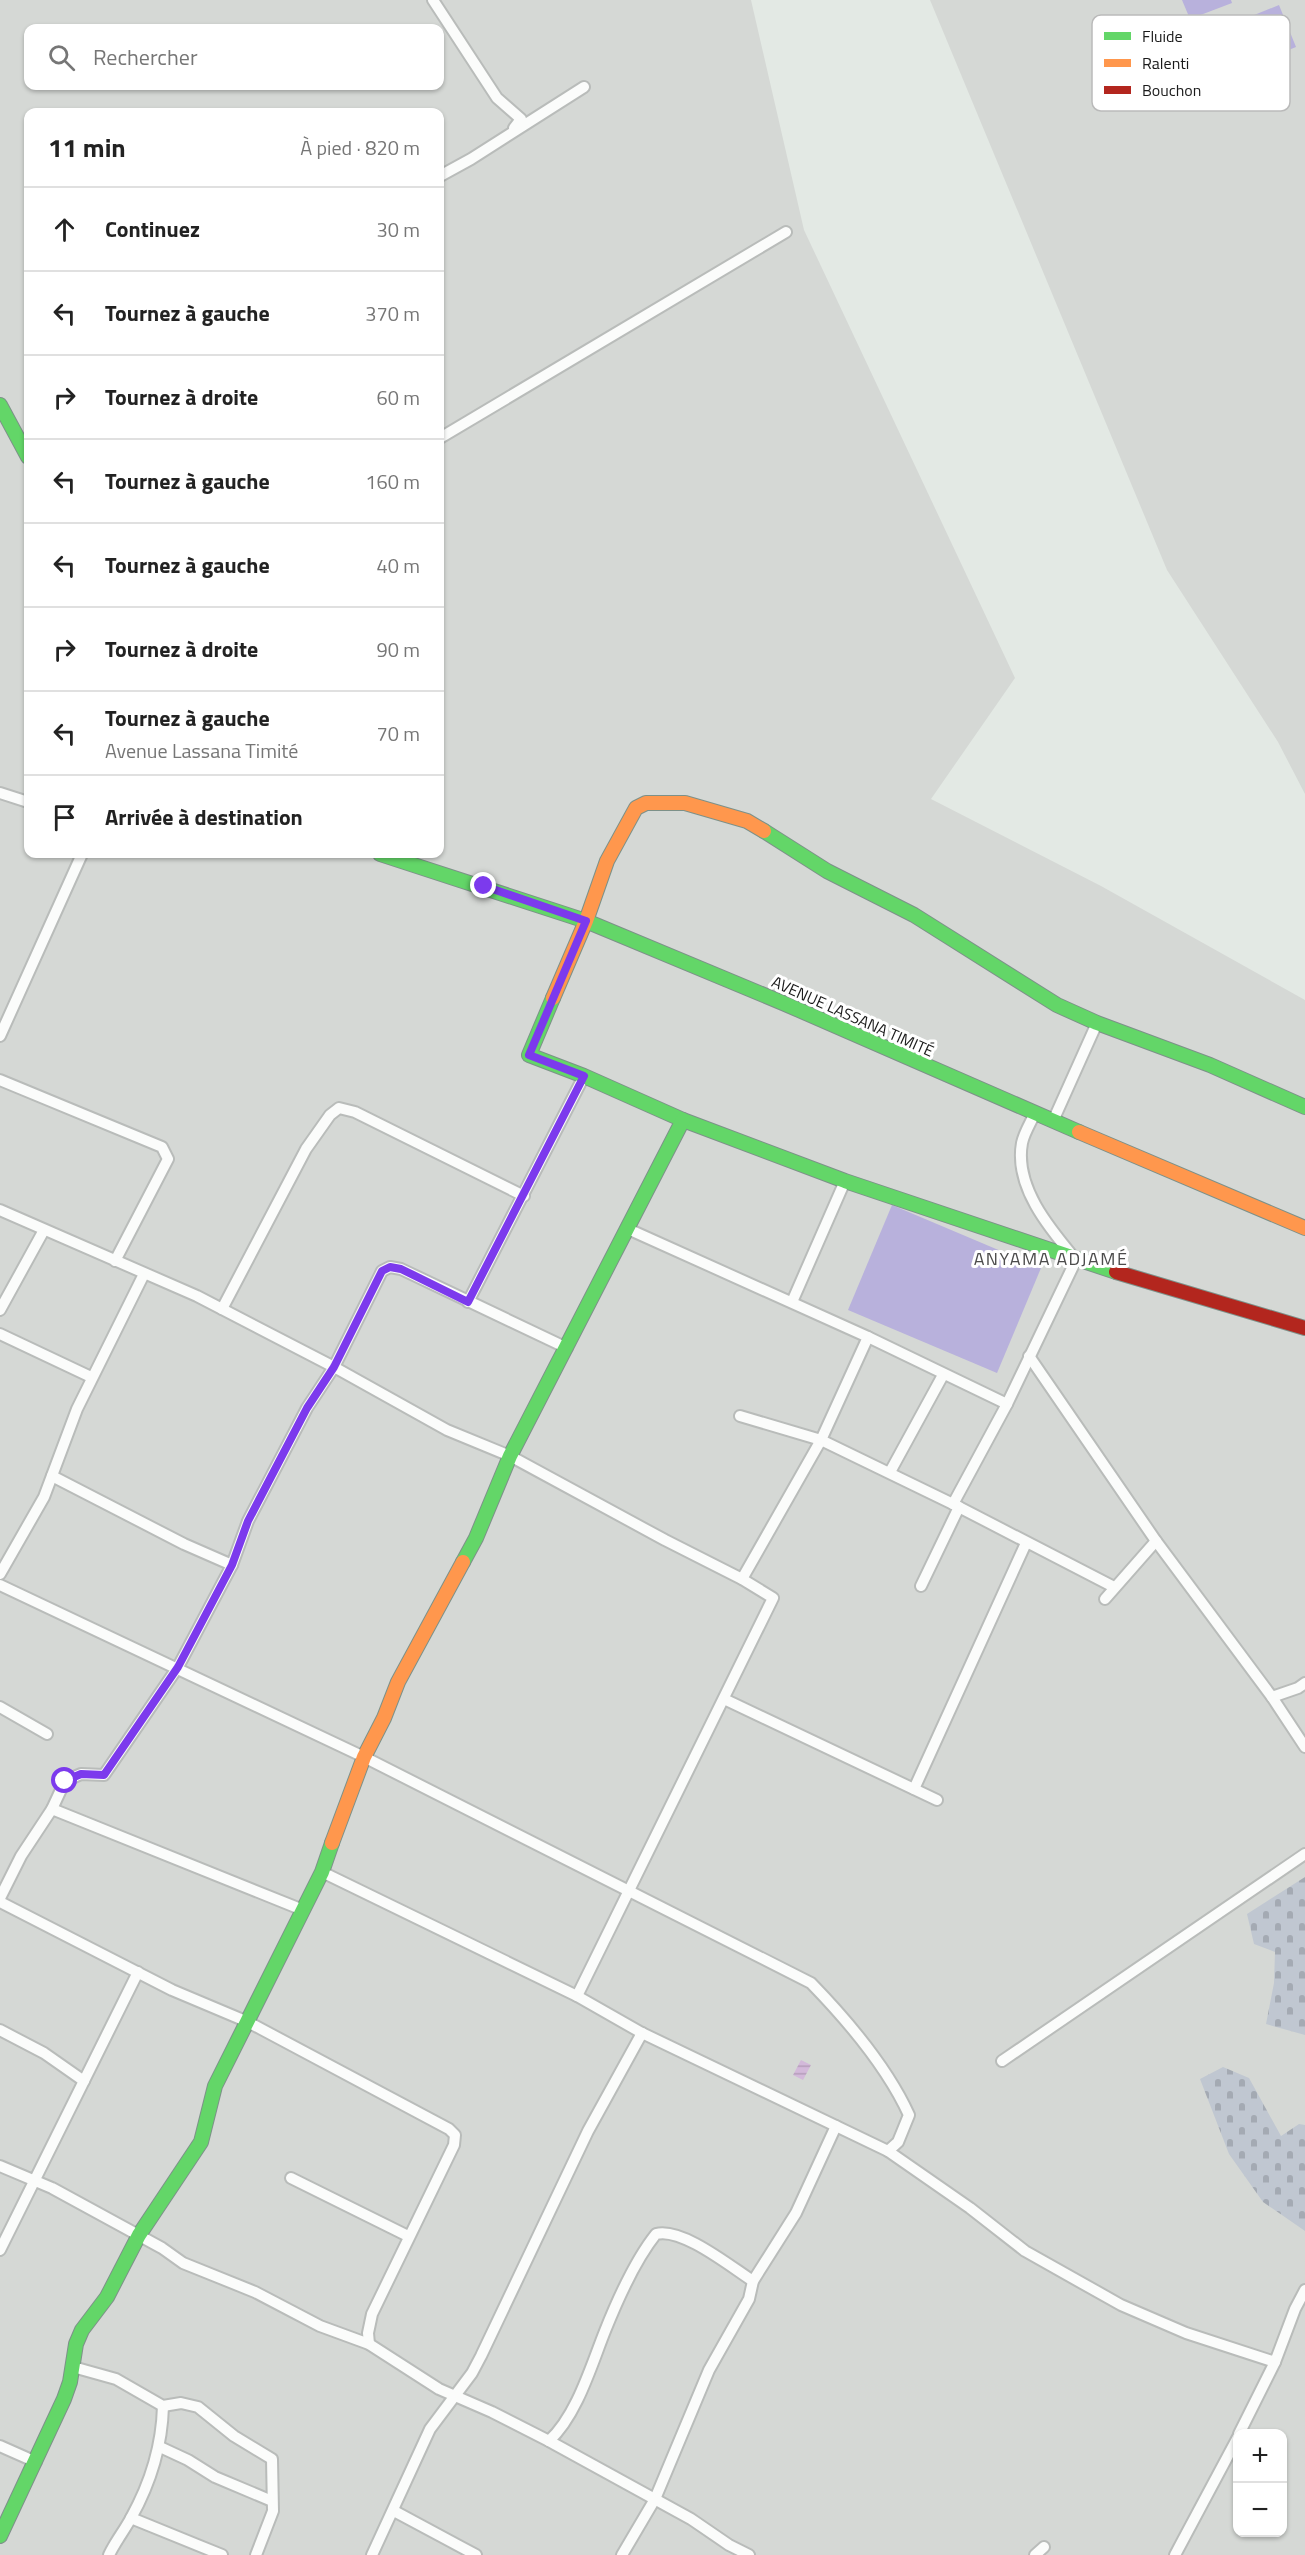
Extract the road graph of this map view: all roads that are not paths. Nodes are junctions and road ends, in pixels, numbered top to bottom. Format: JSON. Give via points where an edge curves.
{"nodes":[{"id":1,"x":434,"y":0,"type":"edge"},
{"id":2,"x":584,"y":87,"type":"dead end"},
{"id":3,"x":510,"y":133,"type":"junction"},
{"id":4,"x":444,"y":174,"type":"edge"},
{"id":5,"x":786,"y":232,"type":"dead end"},
{"id":6,"x":0,"y":405,"type":"edge"},
{"id":7,"x":444,"y":436,"type":"edge"},
{"id":8,"x":24,"y":450,"type":"edge"},
{"id":9,"x":0,"y":793,"type":"edge"},
{"id":10,"x":24,"y":801,"type":"edge"},
{"id":11,"x":80,"y":858,"type":"edge"},
{"id":12,"x":391,"y":858,"type":"edge"},
{"id":13,"x":586,"y":921,"type":"junction"},
{"id":14,"x":1097,"y":1023,"type":"junction"},
{"id":15,"x":0,"y":1036,"type":"edge"},
{"id":16,"x":584,"y":1076,"type":"junction"},
{"id":17,"x":0,"y":1080,"type":"edge"},
{"id":18,"x":1305,"y":1107,"type":"edge"},
{"id":19,"x":1035,"y":1113,"type":"junction"},
{"id":20,"x":683,"y":1120,"type":"junction"},
{"id":21,"x":1053,"y":1121,"type":"junction"},
{"id":22,"x":845,"y":1181,"type":"junction"},
{"id":23,"x":524,"y":1196,"type":"junction"},
{"id":24,"x":0,"y":1210,"type":"edge"},
{"id":25,"x":1305,"y":1228,"type":"edge"},
{"id":26,"x":628,"y":1229,"type":"junction"},
{"id":27,"x":44,"y":1230,"type":"junction"},
{"id":28,"x":1076,"y":1260,"type":"junction"},
{"id":29,"x":115,"y":1261,"type":"junction"},
{"id":30,"x":144,"y":1274,"type":"junction"},
{"id":31,"x":468,"y":1302,"type":"junction"},
{"id":32,"x":792,"y":1302,"type":"junction"},
{"id":33,"x":222,"y":1309,"type":"junction"},
{"id":34,"x":0,"y":1310,"type":"edge"},
{"id":35,"x":1305,"y":1328,"type":"edge"},
{"id":36,"x":0,"y":1334,"type":"edge"},
{"id":37,"x":868,"y":1337,"type":"junction"},
{"id":38,"x":567,"y":1348,"type":"junction"},
{"id":39,"x":1029,"y":1356,"type":"junction"},
{"id":40,"x":334,"y":1367,"type":"junction"},
{"id":41,"x":943,"y":1375,"type":"junction"},
{"id":42,"x":92,"y":1377,"type":"junction"},
{"id":43,"x":1007,"y":1404,"type":"junction"},
{"id":44,"x":740,"y":1416,"type":"dead end"},
{"id":45,"x":821,"y":1440,"type":"junction"},
{"id":46,"x":510,"y":1456,"type":"junction"},
{"id":47,"x":890,"y":1472,"type":"junction"},
{"id":48,"x":52,"y":1476,"type":"junction"},
{"id":49,"x":956,"y":1505,"type":"junction"},
{"id":50,"x":1156,"y":1541,"type":"junction"},
{"id":51,"x":1026,"y":1543,"type":"junction"},
{"id":52,"x":232,"y":1565,"type":"junction"},
{"id":53,"x":0,"y":1574,"type":"edge"},
{"id":54,"x":742,"y":1579,"type":"junction"},
{"id":55,"x":0,"y":1585,"type":"edge"},
{"id":56,"x":921,"y":1586,"type":"dead end"},
{"id":57,"x":1114,"y":1587,"type":"junction"},
{"id":58,"x":1105,"y":1599,"type":"dead end"},
{"id":59,"x":178,"y":1667,"type":"junction"},
{"id":60,"x":1305,"y":1683,"type":"edge"},
{"id":61,"x":1272,"y":1698,"type":"junction"},
{"id":62,"x":724,"y":1699,"type":"junction"},
{"id":63,"x":0,"y":1707,"type":"edge"},
{"id":64,"x":47,"y":1734,"type":"dead end"},
{"id":65,"x":1305,"y":1747,"type":"edge"},
{"id":66,"x":364,"y":1757,"type":"junction"},
{"id":67,"x":914,"y":1789,"type":"junction"},
{"id":68,"x":937,"y":1800,"type":"dead end"},
{"id":69,"x":52,"y":1809,"type":"junction"},
{"id":70,"x":1305,"y":1854,"type":"edge"},
{"id":71,"x":322,"y":1872,"type":"junction"},
{"id":72,"x":630,"y":1890,"type":"junction"},
{"id":73,"x":0,"y":1900,"type":"edge"},
{"id":74,"x":303,"y":1910,"type":"junction"},
{"id":75,"x":138,"y":1972,"type":"junction"},
{"id":76,"x":577,"y":1996,"type":"junction"},
{"id":77,"x":248,"y":2022,"type":"junction"},
{"id":78,"x":0,"y":2030,"type":"edge"},
{"id":79,"x":642,"y":2033,"type":"junction"},
{"id":80,"x":1002,"y":2061,"type":"dead end"},
{"id":81,"x":84,"y":2081,"type":"junction"},
{"id":82,"x":836,"y":2126,"type":"junction"},
{"id":83,"x":888,"y":2151,"type":"junction"},
{"id":84,"x":0,"y":2166,"type":"edge"},
{"id":85,"x":291,"y":2178,"type":"dead end"},
{"id":86,"x":34,"y":2180,"type":"junction"},
{"id":87,"x":139,"y":2235,"type":"junction"},
{"id":88,"x":408,"y":2236,"type":"junction"},
{"id":89,"x":0,"y":2250,"type":"edge"},
{"id":90,"x":753,"y":2281,"type":"junction"},
{"id":91,"x":1305,"y":2290,"type":"edge"},
{"id":92,"x":369,"y":2344,"type":"junction"},
{"id":93,"x":1275,"y":2362,"type":"junction"},
{"id":94,"x":73,"y":2367,"type":"junction"},
{"id":95,"x":453,"y":2397,"type":"junction"},
{"id":96,"x":163,"y":2406,"type":"junction"},
{"id":97,"x":1241,"y":2429,"type":"edge"},
{"id":98,"x":549,"y":2441,"type":"junction"},
{"id":99,"x":1233,"y":2445,"type":"edge"},
{"id":100,"x":0,"y":2446,"type":"edge"},
{"id":101,"x":160,"y":2447,"type":"junction"},
{"id":102,"x":36,"y":2463,"type":"junction"},
{"id":103,"x":655,"y":2499,"type":"junction"},
{"id":104,"x":272,"y":2501,"type":"junction"},
{"id":105,"x":394,"y":2511,"type":"junction"},
{"id":106,"x":131,"y":2518,"type":"junction"},
{"id":107,"x":0,"y":2536,"type":"edge"},
{"id":108,"x":1044,"y":2547,"type":"dead end"},
{"id":109,"x":109,"y":2555,"type":"edge"},
{"id":110,"x":222,"y":2555,"type":"edge"},
{"id":111,"x":256,"y":2555,"type":"edge"},
{"id":112,"x":372,"y":2555,"type":"edge"},
{"id":113,"x":476,"y":2555,"type":"edge"},
{"id":114,"x":622,"y":2555,"type":"edge"},
{"id":115,"x":749,"y":2555,"type":"edge"},
{"id":116,"x":1035,"y":2555,"type":"edge"},
{"id":117,"x":1175,"y":2555,"type":"edge"}],
"edges":[{"from":1,"to":3,"type":"street","via":[[496,98],[521,119]]},
{"from":2,"to":3,"type":"street"},
{"from":3,"to":4,"type":"street"},
{"from":5,"to":7,"type":"street"},
{"from":6,"to":8,"type":"street"},
{"from":9,"to":10,"type":"street"},
{"from":11,"to":15,"type":"street"},
{"from":12,"to":13,"type":"street","name":"AVENUE LASSANA TIMITÉ"},
{"from":13,"to":14,"type":"street","via":[[607,861],[636,808],[657,802],[685,803],[747,821],[827,871],[914,915],[1057,1005]]},
{"from":13,"to":16,"type":"street","via":[[529,1055]]},
{"from":13,"to":19,"type":"street","name":"AVENUE LASSANA TIMITÉ"},
{"from":14,"to":18,"type":"street","via":[[1210,1065]]},
{"from":14,"to":21,"type":"street"},
{"from":16,"to":20,"type":"street"},
{"from":16,"to":23,"type":"street"},
{"from":17,"to":29,"type":"street","via":[[166,1153],[164,1168]]},
{"from":19,"to":21,"type":"street","name":"AVENUE LASSANA TIMITÉ"},
{"from":19,"to":28,"type":"street","via":[[1022,1143],[1023,1174],[1049,1228]]},
{"from":20,"to":22,"type":"street"},
{"from":20,"to":26,"type":"street"},
{"from":21,"to":25,"type":"street","name":"AVENUE LASSANA TIMITÉ"},
{"from":22,"to":28,"type":"street"},
{"from":22,"to":32,"type":"street"},
{"from":23,"to":31,"type":"street"},
{"from":23,"to":33,"type":"street","via":[[356,1112],[339,1108],[306,1149]]},
{"from":24,"to":27,"type":"street"},
{"from":26,"to":32,"type":"street"},
{"from":26,"to":38,"type":"street"},
{"from":27,"to":29,"type":"street"},
{"from":27,"to":34,"type":"street"},
{"from":28,"to":35,"type":"street"},
{"from":28,"to":39,"type":"street"},
{"from":29,"to":30,"type":"street"},
{"from":30,"to":33,"type":"street"},
{"from":30,"to":42,"type":"street"},
{"from":31,"to":38,"type":"street"},
{"from":31,"to":40,"type":"street","via":[[390,1267],[382,1271]]},
{"from":32,"to":37,"type":"street"},
{"from":33,"to":40,"type":"street"},
{"from":36,"to":42,"type":"street"},
{"from":37,"to":41,"type":"street"},
{"from":37,"to":45,"type":"street"},
{"from":38,"to":46,"type":"street"},
{"from":39,"to":43,"type":"street"},
{"from":39,"to":50,"type":"street"},
{"from":40,"to":46,"type":"street","via":[[447,1430]]},
{"from":40,"to":52,"type":"street","via":[[307,1408],[248,1521]]},
{"from":41,"to":43,"type":"street"},
{"from":41,"to":47,"type":"street"},
{"from":42,"to":48,"type":"street"},
{"from":43,"to":49,"type":"street"},
{"from":44,"to":45,"type":"street"},
{"from":45,"to":47,"type":"street"},
{"from":45,"to":54,"type":"street"},
{"from":46,"to":54,"type":"street"},
{"from":46,"to":66,"type":"street","via":[[476,1538],[398,1682]]},
{"from":47,"to":49,"type":"street"},
{"from":48,"to":52,"type":"street"},
{"from":48,"to":53,"type":"street","via":[[33,1519]]},
{"from":49,"to":51,"type":"street"},
{"from":49,"to":56,"type":"street"},
{"from":50,"to":57,"type":"street"},
{"from":50,"to":61,"type":"street"},
{"from":51,"to":57,"type":"street"},
{"from":51,"to":67,"type":"street"},
{"from":52,"to":59,"type":"street"},
{"from":54,"to":62,"type":"street","via":[[773,1598]]},
{"from":55,"to":59,"type":"street"},
{"from":57,"to":58,"type":"street"},
{"from":59,"to":66,"type":"street"},
{"from":59,"to":69,"type":"street","via":[[104,1775],[81,1774],[65,1781]]},
{"from":60,"to":61,"type":"street"},
{"from":61,"to":65,"type":"street"},
{"from":62,"to":67,"type":"street"},
{"from":62,"to":72,"type":"street"},
{"from":63,"to":64,"type":"street"},
{"from":66,"to":71,"type":"street"},
{"from":66,"to":72,"type":"street"},
{"from":67,"to":68,"type":"street"},
{"from":69,"to":73,"type":"street","via":[[21,1856]]},
{"from":69,"to":74,"type":"street"},
{"from":70,"to":80,"type":"street"},
{"from":71,"to":74,"type":"street"},
{"from":71,"to":76,"type":"street"},
{"from":72,"to":76,"type":"street"},
{"from":72,"to":83,"type":"street","via":[[811,1983],[841,2014],[909,2115],[898,2142]]},
{"from":73,"to":75,"type":"street"},
{"from":74,"to":77,"type":"street"},
{"from":75,"to":77,"type":"street"},
{"from":75,"to":81,"type":"street"},
{"from":76,"to":79,"type":"street"},
{"from":77,"to":87,"type":"street","via":[[215,2086],[201,2142]]},
{"from":77,"to":88,"type":"street","via":[[385,2093],[455,2135],[454,2145]]},
{"from":78,"to":81,"type":"street","via":[[44,2053]]},
{"from":79,"to":82,"type":"street"},
{"from":79,"to":95,"type":"street","via":[[588,2131],[481,2356]]},
{"from":81,"to":86,"type":"street"},
{"from":82,"to":83,"type":"street"},
{"from":82,"to":90,"type":"street","via":[[796,2213]]},
{"from":83,"to":93,"type":"street","via":[[1018,2247],[1121,2305],[1186,2333]]},
{"from":84,"to":86,"type":"street"},
{"from":85,"to":88,"type":"street"},
{"from":86,"to":87,"type":"street"},
{"from":86,"to":89,"type":"street"},
{"from":87,"to":92,"type":"street","via":[[183,2263],[255,2292],[320,2326]]},
{"from":87,"to":94,"type":"street","via":[[107,2297],[82,2330]]},
{"from":88,"to":92,"type":"street","via":[[372,2314]]},
{"from":90,"to":98,"type":"street","via":[[681,2236],[656,2234],[605,2330],[591,2371]]},
{"from":90,"to":103,"type":"street","via":[[749,2299],[709,2370]]},
{"from":91,"to":93,"type":"street"},
{"from":92,"to":95,"type":"street"},
{"from":93,"to":97,"type":"street"},
{"from":94,"to":96,"type":"street","via":[[116,2379]]},
{"from":94,"to":102,"type":"street"},
{"from":95,"to":98,"type":"street"},
{"from":95,"to":105,"type":"street","via":[[424,2438]]},
{"from":96,"to":101,"type":"street"},
{"from":96,"to":104,"type":"street","via":[[181,2403],[198,2407],[234,2436],[272,2459]]},
{"from":98,"to":103,"type":"street"},
{"from":99,"to":117,"type":"street"},
{"from":100,"to":102,"type":"street"},
{"from":101,"to":104,"type":"street","via":[[215,2477]]},
{"from":101,"to":106,"type":"street"},
{"from":102,"to":107,"type":"street"},
{"from":103,"to":114,"type":"street"},
{"from":103,"to":115,"type":"street"},
{"from":104,"to":111,"type":"street","via":[[273,2511]]},
{"from":105,"to":112,"type":"street"},
{"from":105,"to":113,"type":"street"},
{"from":106,"to":109,"type":"street"},
{"from":106,"to":110,"type":"street"},
{"from":108,"to":116,"type":"street"}]}
